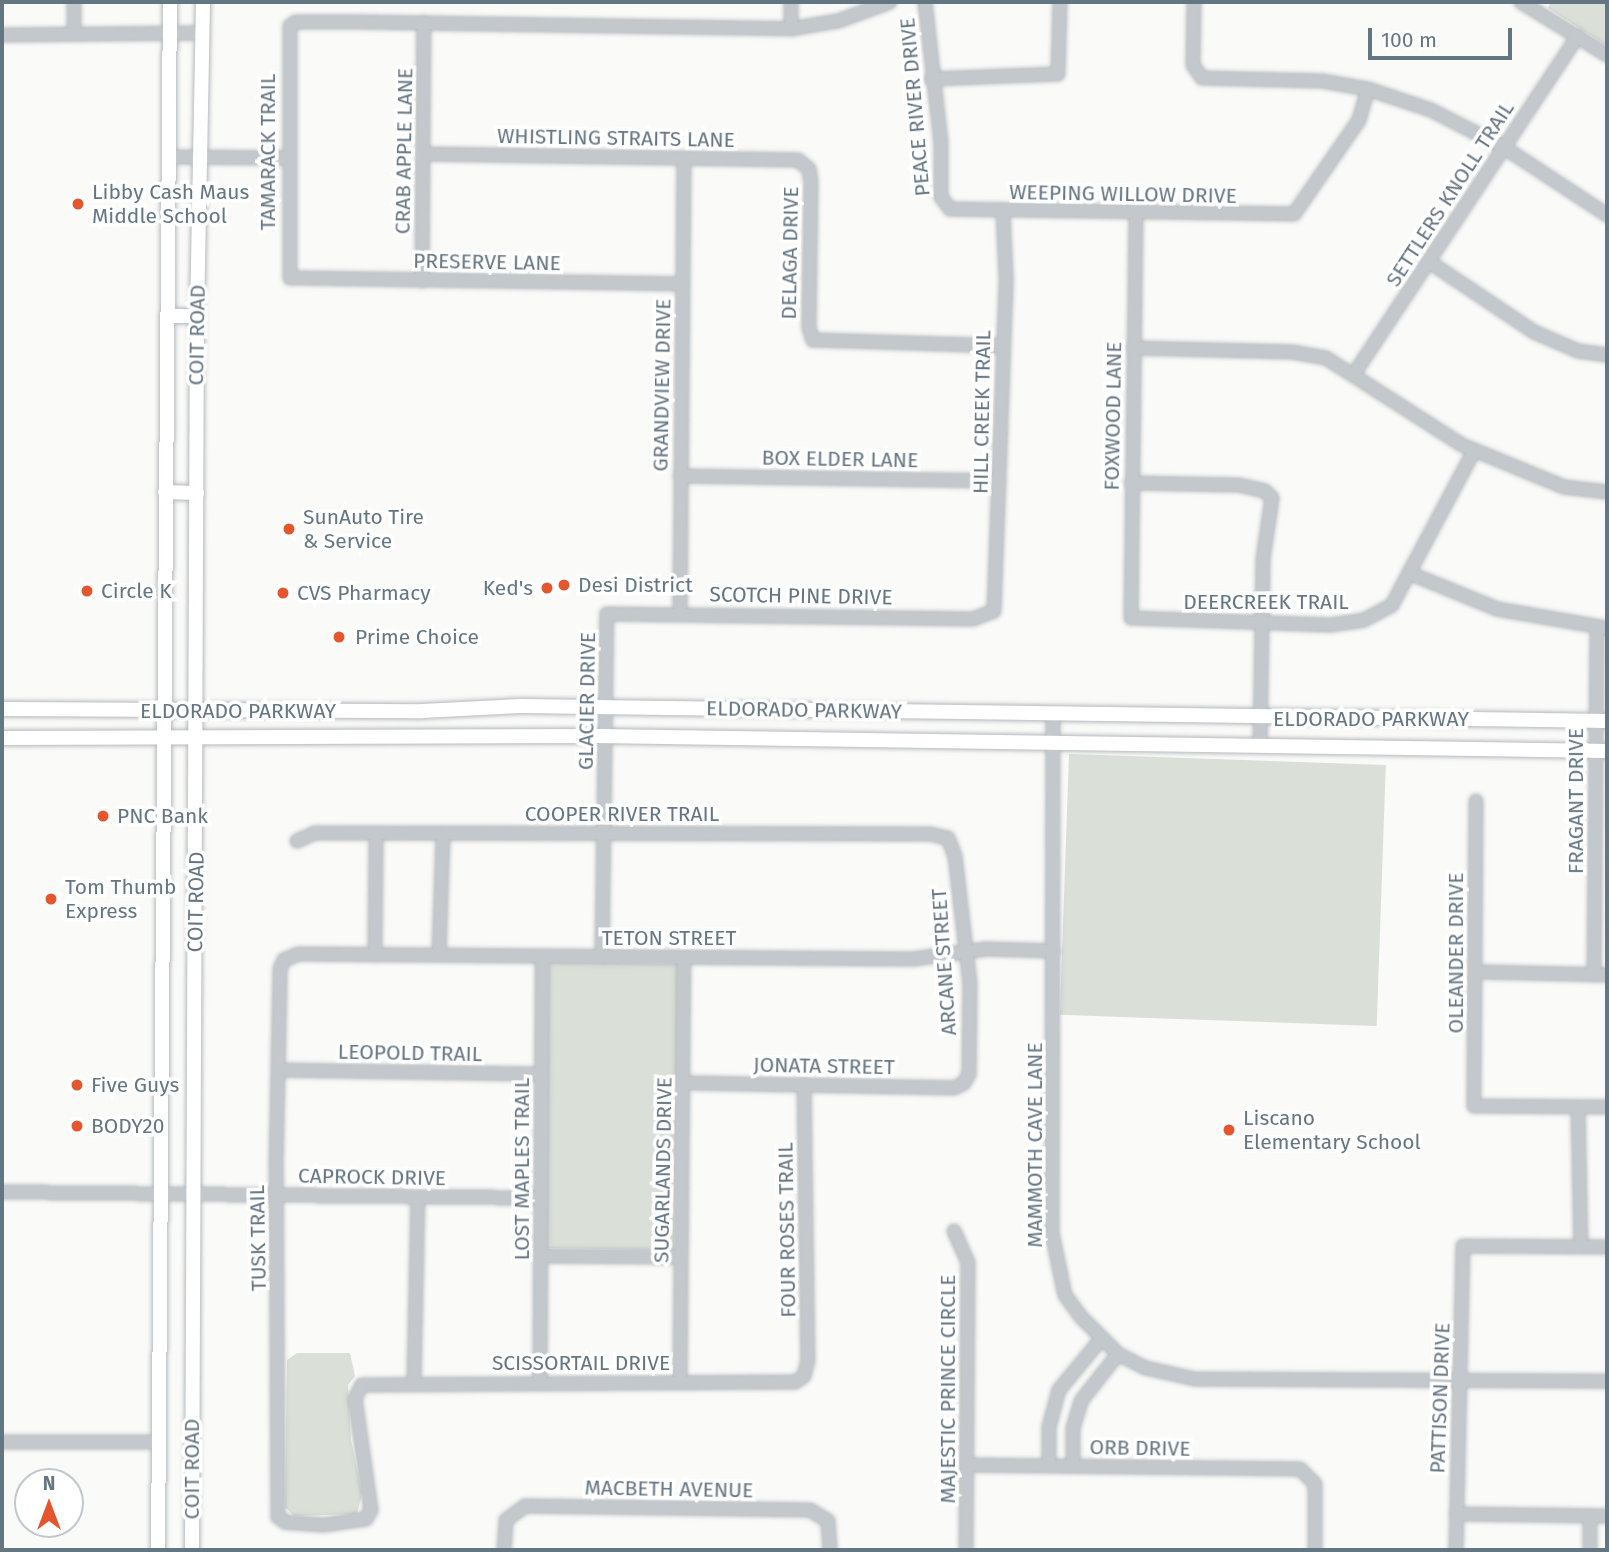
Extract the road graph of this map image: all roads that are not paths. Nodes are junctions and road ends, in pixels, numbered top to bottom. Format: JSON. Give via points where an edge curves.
{"nodes":[{"id":1,"x":74,"y":2,"type":"edge"},
{"id":2,"x":170,"y":2,"type":"edge"},
{"id":3,"x":203,"y":2,"type":"edge"},
{"id":4,"x":791,"y":2,"type":"edge"},
{"id":5,"x":890,"y":2,"type":"edge"},
{"id":6,"x":925,"y":2,"type":"edge"},
{"id":7,"x":1060,"y":2,"type":"edge"},
{"id":8,"x":1194,"y":2,"type":"edge"},
{"id":9,"x":1521,"y":2,"type":"edge"},
{"id":10,"x":424,"y":22,"type":"junction"},
{"id":11,"x":791,"y":29,"type":"junction"},
{"id":12,"x":170,"y":33,"type":"junction"},
{"id":13,"x":202,"y":33,"type":"junction"},
{"id":14,"x":74,"y":34,"type":"junction"},
{"id":15,"x":2,"y":35,"type":"edge"},
{"id":16,"x":1578,"y":35,"type":"junction"},
{"id":17,"x":1607,"y":55,"type":"edge"},
{"id":18,"x":931,"y":79,"type":"junction"},
{"id":19,"x":1368,"y":89,"type":"junction"},
{"id":20,"x":1505,"y":148,"type":"junction"},
{"id":21,"x":422,"y":154,"type":"junction"},
{"id":22,"x":168,"y":157,"type":"junction"},
{"id":23,"x":201,"y":157,"type":"junction"},
{"id":24,"x":287,"y":158,"type":"junction"},
{"id":25,"x":684,"y":158,"type":"junction"},
{"id":26,"x":807,"y":166,"type":"joint"},
{"id":27,"x":947,"y":208,"type":"joint"},
{"id":28,"x":1003,"y":211,"type":"junction"},
{"id":29,"x":1136,"y":214,"type":"junction"},
{"id":30,"x":1607,"y":215,"type":"edge"},
{"id":31,"x":1431,"y":263,"type":"junction"},
{"id":32,"x":290,"y":278,"type":"joint"},
{"id":33,"x":422,"y":281,"type":"junction"},
{"id":34,"x":683,"y":284,"type":"junction"},
{"id":35,"x":167,"y":316,"type":"junction"},
{"id":36,"x":197,"y":316,"type":"junction"},
{"id":37,"x":1001,"y":346,"type":"junction"},
{"id":38,"x":1133,"y":348,"type":"junction"},
{"id":39,"x":1607,"y":355,"type":"edge"},
{"id":40,"x":1354,"y":374,"type":"junction"},
{"id":41,"x":1474,"y":451,"type":"junction"},
{"id":42,"x":680,"y":476,"type":"junction"},
{"id":43,"x":999,"y":481,"type":"junction"},
{"id":44,"x":1130,"y":483,"type":"junction"},
{"id":45,"x":165,"y":492,"type":"junction"},
{"id":46,"x":1607,"y":492,"type":"edge"},
{"id":47,"x":197,"y":493,"type":"junction"},
{"id":48,"x":1409,"y":573,"type":"junction"},
{"id":49,"x":607,"y":614,"type":"joint"},
{"id":50,"x":680,"y":614,"type":"junction"},
{"id":51,"x":993,"y":614,"type":"joint"},
{"id":52,"x":1131,"y":618,"type":"joint"},
{"id":53,"x":1262,"y":623,"type":"junction"},
{"id":54,"x":1602,"y":627,"type":"edge"},
{"id":55,"x":607,"y":707,"type":"junction"},
{"id":56,"x":2,"y":709,"type":"edge"},
{"id":57,"x":197,"y":711,"type":"junction"},
{"id":58,"x":422,"y":711,"type":"junction"},
{"id":59,"x":164,"y":712,"type":"junction"},
{"id":60,"x":1054,"y":714,"type":"junction"},
{"id":61,"x":1261,"y":718,"type":"junction"},
{"id":62,"x":1601,"y":721,"type":"edge"},
{"id":63,"x":606,"y":736,"type":"junction"},
{"id":64,"x":2,"y":738,"type":"edge"},
{"id":65,"x":164,"y":738,"type":"junction"},
{"id":66,"x":422,"y":738,"type":"junction"},
{"id":67,"x":198,"y":740,"type":"junction"},
{"id":68,"x":1055,"y":743,"type":"junction"},
{"id":69,"x":1261,"y":746,"type":"junction"},
{"id":70,"x":1601,"y":751,"type":"edge"},
{"id":71,"x":1476,"y":801,"type":"dead end"},
{"id":72,"x":376,"y":833,"type":"junction"},
{"id":73,"x":443,"y":833,"type":"junction"},
{"id":74,"x":604,"y":834,"type":"junction"},
{"id":75,"x":948,"y":838,"type":"joint"},
{"id":76,"x":298,"y":841,"type":"dead end"},
{"id":77,"x":1601,"y":842,"type":"edge"},
{"id":78,"x":1054,"y":951,"type":"junction"},
{"id":79,"x":966,"y":952,"type":"junction"},
{"id":80,"x":374,"y":955,"type":"junction"},
{"id":81,"x":439,"y":955,"type":"junction"},
{"id":82,"x":542,"y":956,"type":"junction"},
{"id":83,"x":602,"y":957,"type":"junction"},
{"id":84,"x":684,"y":958,"type":"junction"},
{"id":85,"x":284,"y":960,"type":"joint"},
{"id":86,"x":1476,"y":972,"type":"junction"},
{"id":87,"x":1601,"y":975,"type":"edge"},
{"id":88,"x":278,"y":1070,"type":"junction"},
{"id":89,"x":542,"y":1074,"type":"junction"},
{"id":90,"x":683,"y":1083,"type":"junction"},
{"id":91,"x":964,"y":1083,"type":"joint"},
{"id":92,"x":804,"y":1084,"type":"junction"},
{"id":93,"x":1578,"y":1107,"type":"junction"},
{"id":94,"x":1607,"y":1107,"type":"edge"},
{"id":95,"x":2,"y":1192,"type":"edge"},
{"id":96,"x":161,"y":1194,"type":"junction"},
{"id":97,"x":193,"y":1194,"type":"junction"},
{"id":98,"x":277,"y":1195,"type":"junction"},
{"id":99,"x":418,"y":1197,"type":"junction"},
{"id":100,"x":541,"y":1198,"type":"junction"},
{"id":101,"x":954,"y":1231,"type":"dead end"},
{"id":102,"x":1581,"y":1247,"type":"junction"},
{"id":103,"x":1607,"y":1247,"type":"edge"},
{"id":104,"x":541,"y":1255,"type":"junction"},
{"id":105,"x":681,"y":1257,"type":"junction"},
{"id":106,"x":1101,"y":1339,"type":"junction"},
{"id":107,"x":1118,"y":1354,"type":"junction"},
{"id":108,"x":804,"y":1376,"type":"joint"},
{"id":109,"x":1461,"y":1380,"type":"junction"},
{"id":110,"x":1607,"y":1381,"type":"edge"},
{"id":111,"x":414,"y":1382,"type":"junction"},
{"id":112,"x":540,"y":1382,"type":"junction"},
{"id":113,"x":680,"y":1382,"type":"junction"},
{"id":114,"x":2,"y":1442,"type":"edge"},
{"id":115,"x":159,"y":1442,"type":"junction"},
{"id":116,"x":967,"y":1465,"type":"junction"},
{"id":117,"x":1049,"y":1466,"type":"junction"},
{"id":118,"x":1073,"y":1466,"type":"junction"},
{"id":119,"x":1456,"y":1514,"type":"junction"},
{"id":120,"x":1590,"y":1516,"type":"junction"},
{"id":121,"x":1607,"y":1516,"type":"edge"},
{"id":122,"x":366,"y":1519,"type":"joint"},
{"id":123,"x":158,"y":1550,"type":"edge"},
{"id":124,"x":192,"y":1550,"type":"edge"},
{"id":125,"x":504,"y":1550,"type":"edge"},
{"id":126,"x":830,"y":1550,"type":"edge"},
{"id":127,"x":966,"y":1550,"type":"edge"},
{"id":128,"x":1315,"y":1550,"type":"edge"},
{"id":129,"x":1456,"y":1550,"type":"edge"},
{"id":130,"x":1590,"y":1550,"type":"edge"}],
"edges":[{"from":1,"to":14,"type":"street"},
{"from":2,"to":12,"type":"main road","name":"COIT ROAD"},
{"from":3,"to":13,"type":"main road","name":"COIT ROAD"},
{"from":4,"to":11,"type":"street"},
{"from":5,"to":11,"type":"street","via":[[838,21]]},
{"from":6,"to":18,"type":"street","name":"PEACE RIVER DRIVE"},
{"from":7,"to":18,"type":"street","via":[[1058,74]]},
{"from":8,"to":19,"type":"street","via":[[1196,75],[1215,80],[1322,81]]},
{"from":9,"to":16,"type":"street"},
{"from":10,"to":11,"type":"street"},
{"from":10,"to":21,"type":"street","name":"CRAB APPLE LANE"},
{"from":10,"to":24,"type":"street","name":"TAMARACK TRAIL","via":[[296,22],[290,26]]},
{"from":12,"to":13,"type":"street"},
{"from":12,"to":14,"type":"street"},
{"from":12,"to":22,"type":"main road","name":"COIT ROAD"},
{"from":13,"to":23,"type":"main road","name":"COIT ROAD"},
{"from":14,"to":15,"type":"street"},
{"from":16,"to":17,"type":"street"},
{"from":16,"to":20,"type":"street","name":"SETTLERS KNOLL TRAIL"},
{"from":18,"to":27,"type":"street","name":"PEACE RIVER DRIVE","via":[[941,142],[941,197]]},
{"from":19,"to":20,"type":"street","via":[[1431,110]]},
{"from":19,"to":29,"type":"street","name":"WEEPING WILLOW DRIVE","via":[[1359,120],[1298,212]]},
{"from":20,"to":30,"type":"street"},
{"from":20,"to":31,"type":"street","name":"SETTLERS KNOLL TRAIL"},
{"from":21,"to":25,"type":"street","name":"WHISTLING STRAITS LANE"},
{"from":21,"to":33,"type":"street","name":"CRAB APPLE LANE"},
{"from":22,"to":23,"type":"street"},
{"from":22,"to":35,"type":"main road","name":"COIT ROAD"},
{"from":23,"to":24,"type":"street"},
{"from":23,"to":36,"type":"main road","name":"COIT ROAD"},
{"from":24,"to":32,"type":"street","name":"TAMARACK TRAIL"},
{"from":25,"to":26,"type":"street","name":"WHISTLING STRAITS LANE","via":[[798,160]]},
{"from":25,"to":34,"type":"street","name":"GRANDVIEW DRIVE"},
{"from":26,"to":37,"type":"street","name":"DELAGA DRIVE","via":[[811,181],[809,328],[813,340]]},
{"from":27,"to":28,"type":"street","name":"WEEPING WILLOW DRIVE"},
{"from":28,"to":29,"type":"street","name":"WEEPING WILLOW DRIVE"},
{"from":28,"to":37,"type":"street","name":"HILL CREEK TRAIL","via":[[1006,277]]},
{"from":29,"to":38,"type":"street","name":"FOXWOOD LANE"},
{"from":31,"to":39,"type":"street","via":[[1534,332],[1578,351]]},
{"from":31,"to":40,"type":"street","name":"SETTLERS KNOLL TRAIL"},
{"from":32,"to":33,"type":"street","name":"PRESERVE LANE"},
{"from":33,"to":34,"type":"street","name":"PRESERVE LANE"},
{"from":34,"to":42,"type":"street","name":"GRANDVIEW DRIVE"},
{"from":35,"to":36,"type":"main road"},
{"from":35,"to":45,"type":"main road","name":"COIT ROAD"},
{"from":36,"to":47,"type":"main road","name":"COIT ROAD"},
{"from":37,"to":43,"type":"street","name":"HILL CREEK TRAIL"},
{"from":38,"to":40,"type":"street","via":[[1300,352],[1326,358]]},
{"from":38,"to":44,"type":"street","name":"FOXWOOD LANE"},
{"from":40,"to":41,"type":"street"},
{"from":41,"to":46,"type":"street","via":[[1564,487]]},
{"from":41,"to":48,"type":"street","name":"DEERCREEK TRAIL"},
{"from":42,"to":43,"type":"street","name":"BOX ELDER LANE"},
{"from":42,"to":50,"type":"street","name":"GRANDVIEW DRIVE"},
{"from":43,"to":51,"type":"street","name":"HILL CREEK TRAIL"},
{"from":44,"to":52,"type":"street","name":"FOXWOOD LANE"},
{"from":44,"to":53,"type":"street","via":[[1239,485],[1270,495]]},
{"from":45,"to":47,"type":"main road"},
{"from":45,"to":59,"type":"main road","name":"COIT ROAD"},
{"from":47,"to":57,"type":"main road","name":"COIT ROAD"},
{"from":48,"to":53,"type":"street","name":"DEERCREEK TRAIL","via":[[1392,605],[1364,620],[1331,625]]},
{"from":48,"to":54,"type":"street","via":[[1497,609]]},
{"from":49,"to":50,"type":"street","name":"SCOTCH PINE DRIVE"},
{"from":49,"to":55,"type":"street","name":"GLACIER DRIVE"},
{"from":50,"to":51,"type":"street","name":"SCOTCH PINE DRIVE","via":[[973,618]]},
{"from":52,"to":53,"type":"street","name":"DEERCREEK TRAIL"},
{"from":53,"to":61,"type":"street"},
{"from":54,"to":62,"type":"street","name":"FRAGANT DRIVE"},
{"from":55,"to":58,"type":"main road","name":"ELDORADO PARKWAY"},
{"from":55,"to":60,"type":"main road","name":"ELDORADO PARKWAY"},
{"from":55,"to":63,"type":"street","name":"GLACIER DRIVE"},
{"from":56,"to":59,"type":"main road","name":"ELDORADO PARKWAY"},
{"from":57,"to":58,"type":"main road","name":"ELDORADO PARKWAY"},
{"from":57,"to":59,"type":"main road","name":"ELDORADO PARKWAY"},
{"from":57,"to":67,"type":"main road","name":"COIT ROAD"},
{"from":58,"to":66,"type":"main road"},
{"from":59,"to":65,"type":"main road","name":"COIT ROAD"},
{"from":60,"to":61,"type":"main road","name":"ELDORADO PARKWAY"},
{"from":60,"to":68,"type":"street","name":"MAMMOTH CAVE LANE"},
{"from":61,"to":62,"type":"main road","name":"ELDORADO PARKWAY"},
{"from":61,"to":69,"type":"street"},
{"from":62,"to":70,"type":"street","name":"FRAGANT DRIVE"},
{"from":63,"to":66,"type":"main road","name":"ELDORADO PARKWAY"},
{"from":63,"to":68,"type":"main road","name":"ELDORADO PARKWAY"},
{"from":63,"to":74,"type":"street","name":"GLACIER DRIVE"},
{"from":64,"to":65,"type":"main road","name":"ELDORADO PARKWAY"},
{"from":65,"to":67,"type":"main road","name":"ELDORADO PARKWAY"},
{"from":65,"to":96,"type":"main road","name":"COIT ROAD"},
{"from":66,"to":67,"type":"main road","name":"ELDORADO PARKWAY"},
{"from":67,"to":97,"type":"main road","name":"COIT ROAD"},
{"from":68,"to":69,"type":"main road","name":"ELDORADO PARKWAY"},
{"from":68,"to":78,"type":"street","name":"MAMMOTH CAVE LANE"},
{"from":69,"to":70,"type":"main road","name":"ELDORADO PARKWAY"},
{"from":70,"to":77,"type":"street","name":"FRAGANT DRIVE"},
{"from":71,"to":86,"type":"street","name":"OLEANDER DRIVE"},
{"from":72,"to":73,"type":"street","name":"COOPER RIVER TRAIL"},
{"from":72,"to":76,"type":"street","name":"COOPER RIVER TRAIL","via":[[315,833]]},
{"from":72,"to":80,"type":"street"},
{"from":73,"to":74,"type":"street","name":"COOPER RIVER TRAIL"},
{"from":73,"to":81,"type":"street"},
{"from":74,"to":75,"type":"street","name":"COOPER RIVER TRAIL"},
{"from":74,"to":83,"type":"street","name":"GLACIER DRIVE"},
{"from":75,"to":79,"type":"street","name":"ARCANE STREET","via":[[955,856]]},
{"from":77,"to":87,"type":"street","name":"FRAGANT DRIVE"},
{"from":78,"to":79,"type":"street","name":"TETON STREET"},
{"from":78,"to":106,"type":"street","name":"MAMMOTH CAVE LANE","via":[[1055,1263],[1065,1295]]},
{"from":79,"to":84,"type":"street","name":"TETON STREET","via":[[913,959]]},
{"from":79,"to":91,"type":"street","name":"ARCANE STREET","via":[[970,1021],[969,1074]]},
{"from":80,"to":81,"type":"street","name":"TETON STREET"},
{"from":80,"to":85,"type":"street","name":"TETON STREET","via":[[298,954]]},
{"from":81,"to":82,"type":"street","name":"TETON STREET"},
{"from":82,"to":83,"type":"street","name":"TETON STREET"},
{"from":82,"to":89,"type":"street","name":"LOST MAPLES TRAIL"},
{"from":83,"to":84,"type":"street","name":"TETON STREET"},
{"from":84,"to":90,"type":"street","name":"SUGARLANDS DRIVE"},
{"from":85,"to":88,"type":"street","name":"TUSK TRAIL","via":[[280,969]]},
{"from":86,"to":87,"type":"street"},
{"from":86,"to":93,"type":"street","name":"OLEANDER DRIVE","via":[[1474,1106]]},
{"from":88,"to":89,"type":"street","name":"LEOPOLD TRAIL"},
{"from":88,"to":98,"type":"street","name":"TUSK TRAIL"},
{"from":89,"to":100,"type":"street","name":"LOST MAPLES TRAIL"},
{"from":90,"to":92,"type":"street","name":"JONATA STREET"},
{"from":90,"to":105,"type":"street","name":"SUGARLANDS DRIVE"},
{"from":91,"to":92,"type":"street","name":"JONATA STREET","via":[[954,1088]]},
{"from":92,"to":108,"type":"street","name":"FOUR ROSES TRAIL","via":[[808,1360]]},
{"from":93,"to":94,"type":"street"},
{"from":93,"to":102,"type":"street"},
{"from":95,"to":96,"type":"street","name":"CAPROCK DRIVE"},
{"from":96,"to":97,"type":"street","name":"CAPROCK DRIVE"},
{"from":96,"to":115,"type":"main road","name":"COIT ROAD"},
{"from":97,"to":98,"type":"street","name":"CAPROCK DRIVE"},
{"from":97,"to":124,"type":"main road","name":"COIT ROAD"},
{"from":98,"to":99,"type":"street","name":"CAPROCK DRIVE"},
{"from":98,"to":122,"type":"street","name":"TUSK TRAIL","via":[[278,1517],[285,1522],[324,1525]]},
{"from":99,"to":100,"type":"street","name":"CAPROCK DRIVE"},
{"from":99,"to":111,"type":"street"},
{"from":100,"to":104,"type":"street","name":"LOST MAPLES TRAIL"},
{"from":101,"to":116,"type":"street","name":"MAJESTIC PRINCE CIRCLE","via":[[968,1263]]},
{"from":102,"to":103,"type":"street"},
{"from":102,"to":109,"type":"street","name":"PATTISON DRIVE","via":[[1463,1246]]},
{"from":104,"to":105,"type":"street"},
{"from":104,"to":112,"type":"street","name":"LOST MAPLES TRAIL"},
{"from":105,"to":113,"type":"street","name":"SUGARLANDS DRIVE"},
{"from":106,"to":107,"type":"street","name":"MAMMOTH CAVE LANE"},
{"from":106,"to":117,"type":"street","via":[[1059,1390],[1049,1427]]},
{"from":107,"to":109,"type":"street","name":"MAMMOTH CAVE LANE","via":[[1146,1368],[1195,1379]]},
{"from":107,"to":118,"type":"street","via":[[1081,1401],[1073,1428]]},
{"from":108,"to":113,"type":"street","name":"SCISSORTAIL DRIVE","via":[[795,1382]]},
{"from":109,"to":110,"type":"street","name":"MAMMOTH CAVE LANE"},
{"from":109,"to":119,"type":"street","name":"PATTISON DRIVE"},
{"from":111,"to":112,"type":"street","name":"SCISSORTAIL DRIVE"},
{"from":111,"to":122,"type":"street","name":"SCISSORTAIL DRIVE","via":[[358,1388],[357,1416],[371,1510]]},
{"from":112,"to":113,"type":"street","name":"SCISSORTAIL DRIVE"},
{"from":114,"to":115,"type":"street"},
{"from":115,"to":123,"type":"main road","name":"COIT ROAD"},
{"from":116,"to":117,"type":"street","name":"ORB DRIVE"},
{"from":116,"to":127,"type":"street","name":"MAJESTIC PRINCE CIRCLE"},
{"from":117,"to":118,"type":"street","name":"ORB DRIVE"},
{"from":118,"to":128,"type":"street","name":"ORB DRIVE","via":[[1294,1469],[1310,1475],[1316,1490]]},
{"from":119,"to":120,"type":"street"},
{"from":119,"to":129,"type":"street","name":"PATTISON DRIVE"},
{"from":120,"to":121,"type":"street"},
{"from":120,"to":130,"type":"street"},
{"from":125,"to":126,"type":"street","name":"MACBETH AVENUE","via":[[505,1524],[512,1512],[525,1506],[810,1510],[824,1517],[830,1529]]}]}
